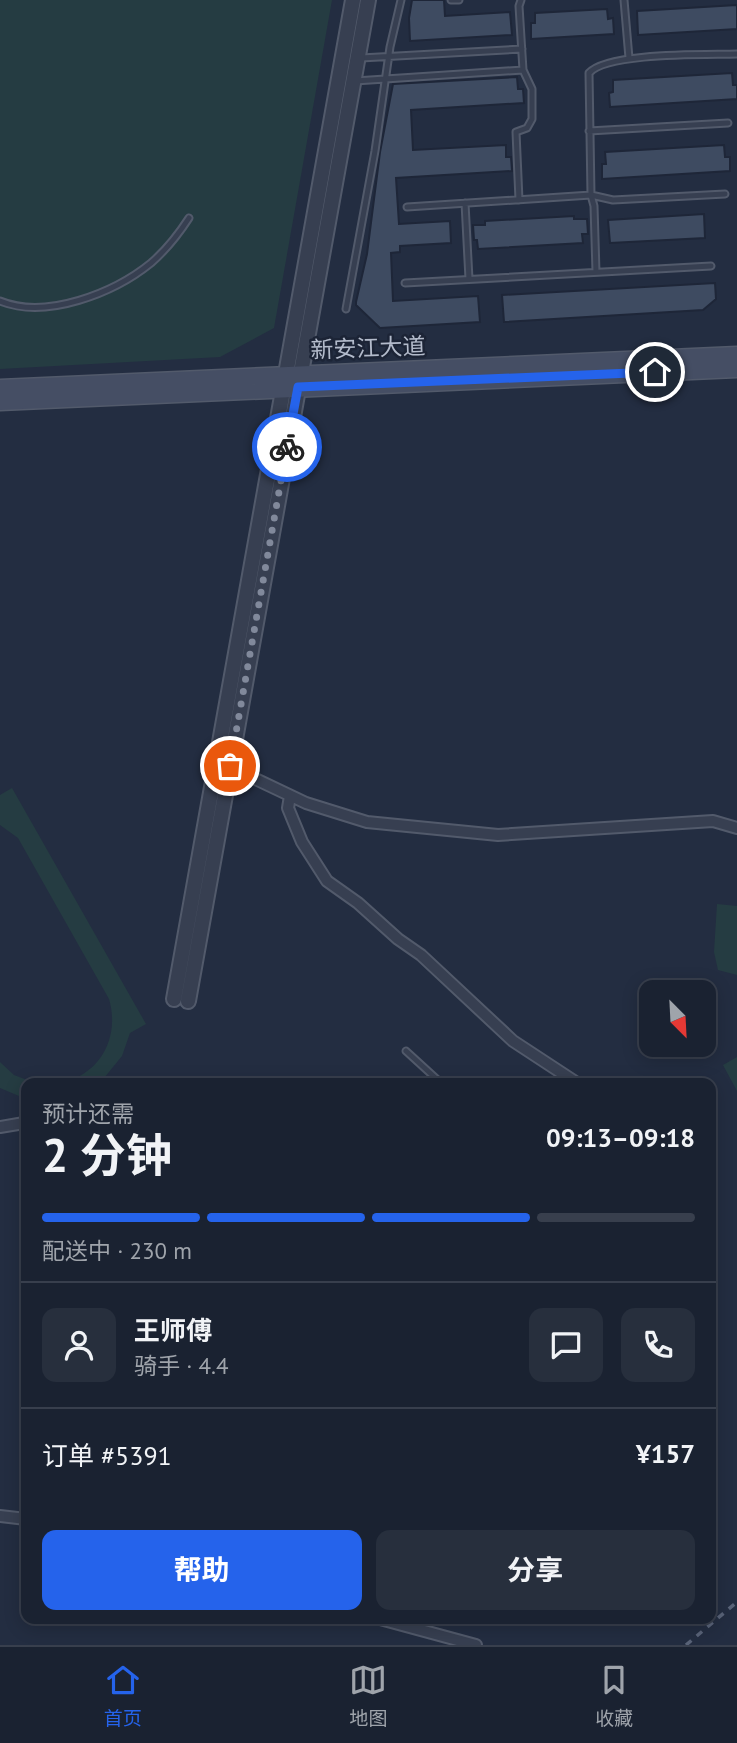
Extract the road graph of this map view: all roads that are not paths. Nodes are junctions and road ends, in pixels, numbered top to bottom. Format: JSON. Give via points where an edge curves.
{"nodes":[{"id":1,"x":353,"y":0,"type":"edge"},
{"id":2,"x":368,"y":0,"type":"edge"},
{"id":3,"x":401,"y":0,"type":"edge"},
{"id":4,"x":459,"y":0,"type":"edge"},
{"id":5,"x":521,"y":0,"type":"edge"},
{"id":6,"x":624,"y":0,"type":"edge"},
{"id":7,"x":451,"y":1,"type":"edge"},
{"id":8,"x":522,"y":49,"type":"junction"},
{"id":9,"x":737,"y":54,"type":"edge"},
{"id":10,"x":389,"y":57,"type":"junction"},
{"id":11,"x":357,"y":58,"type":"junction"},
{"id":12,"x":629,"y":58,"type":"junction"},
{"id":13,"x":523,"y":70,"type":"junction"},
{"id":14,"x":385,"y":79,"type":"junction"},
{"id":15,"x":353,"y":81,"type":"junction"},
{"id":16,"x":729,"y":123,"type":"dead end"},
{"id":17,"x":589,"y":131,"type":"junction"},
{"id":18,"x":725,"y":194,"type":"dead end"},
{"id":19,"x":591,"y":195,"type":"junction"},
{"id":20,"x":519,"y":200,"type":"junction"},
{"id":21,"x":466,"y":203,"type":"junction"},
{"id":22,"x":407,"y":207,"type":"dead end"},
{"id":23,"x":189,"y":218,"type":"dead end"},
{"id":24,"x":711,"y":266,"type":"dead end"},
{"id":25,"x":596,"y":272,"type":"junction"},
{"id":26,"x":470,"y":279,"type":"junction"},
{"id":27,"x":405,"y":283,"type":"dead end"},
{"id":28,"x":0,"y":301,"type":"edge"},
{"id":29,"x":346,"y":309,"type":"dead end"},
{"id":30,"x":737,"y":355,"type":"edge"},
{"id":31,"x":737,"y":369,"type":"edge"},
{"id":32,"x":291,"y":381,"type":"junction"},
{"id":33,"x":0,"y":388,"type":"edge"},
{"id":34,"x":0,"y":402,"type":"edge"},
{"id":35,"x":230,"y":766,"type":"junction"},
{"id":36,"x":290,"y":796,"type":"junction"},
{"id":37,"x":736,"y":827,"type":"edge"},
{"id":38,"x":406,"y":1051,"type":"dead end"},
{"id":39,"x":436,"y":1078,"type":"edge"},
{"id":40,"x":569,"y":1078,"type":"edge"},
{"id":41,"x":21,"y":1124,"type":"edge"},
{"id":42,"x":0,"y":1128,"type":"edge"},
{"id":43,"x":0,"y":1516,"type":"edge"},
{"id":44,"x":21,"y":1518,"type":"edge"},
{"id":45,"x":398,"y":1624,"type":"edge"},
{"id":46,"x":476,"y":1645,"type":"edge"}],
"edges":[{"from":1,"to":32,"type":"street"},
{"from":2,"to":11,"type":"street"},
{"from":3,"to":10,"type":"lane"},
{"from":4,"to":7,"type":"lane"},
{"from":5,"to":8,"type":"lane"},
{"from":6,"to":12,"type":"lane"},
{"from":8,"to":10,"type":"lane"},
{"from":8,"to":13,"type":"lane"},
{"from":9,"to":12,"type":"lane"},
{"from":10,"to":11,"type":"lane"},
{"from":10,"to":14,"type":"lane"},
{"from":11,"to":15,"type":"street"},
{"from":12,"to":17,"type":"lane","via":[[589,73]]},
{"from":13,"to":14,"type":"lane"},
{"from":13,"to":20,"type":"lane","via":[[532,89],[532,119],[527,128],[516,132]]},
{"from":14,"to":15,"type":"lane"},
{"from":14,"to":29,"type":"lane"},
{"from":15,"to":32,"type":"street"},
{"from":16,"to":17,"type":"lane"},
{"from":17,"to":19,"type":"lane"},
{"from":18,"to":19,"type":"lane","via":[[613,200]]},
{"from":19,"to":20,"type":"lane"},
{"from":19,"to":25,"type":"lane"},
{"from":20,"to":21,"type":"lane"},
{"from":21,"to":22,"type":"lane"},
{"from":21,"to":26,"type":"lane"},
{"from":23,"to":28,"type":"lane","via":[[152,262],[113,286],[41,309]]},
{"from":24,"to":25,"type":"lane"},
{"from":25,"to":26,"type":"lane"},
{"from":26,"to":27,"type":"lane"},
{"from":30,"to":32,"type":"main road","name":"新安江大道"},
{"from":31,"to":32,"type":"main road","name":"新安江大道"},
{"from":32,"to":33,"type":"main road","name":"新安江大道"},
{"from":32,"to":34,"type":"main road","name":"新安江大道"},
{"from":32,"to":35,"type":"street"},
{"from":32,"to":35,"type":"street","via":[[181,1000]]},
{"from":35,"to":36,"type":"street"},
{"from":36,"to":37,"type":"street","via":[[367,822],[486,835],[713,821]]},
{"from":36,"to":40,"type":"street","via":[[288,808],[302,842],[327,881],[421,955],[513,1041]]},
{"from":38,"to":39,"type":"lane"},
{"from":41,"to":42,"type":"street"},
{"from":43,"to":44,"type":"street"},
{"from":45,"to":46,"type":"street"}]}
